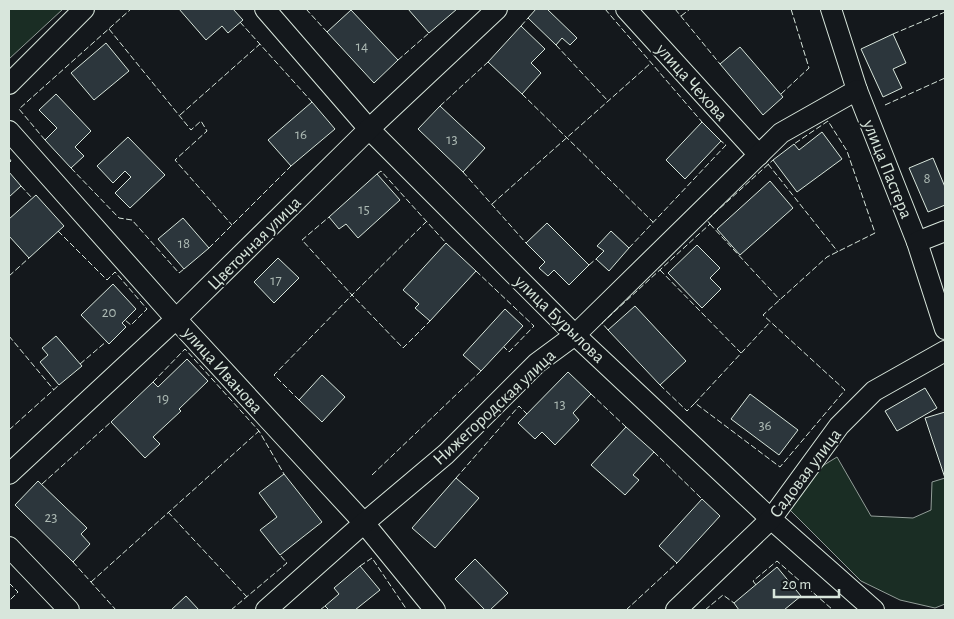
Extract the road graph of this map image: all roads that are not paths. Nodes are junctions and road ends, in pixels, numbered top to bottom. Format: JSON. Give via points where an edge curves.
{"nodes":[{"id":1,"x":84,"y":9,"type":"edge"},
{"id":2,"x":265,"y":9,"type":"edge"},
{"id":3,"x":497,"y":9,"type":"edge"},
{"id":4,"x":626,"y":9,"type":"edge"},
{"id":5,"x":831,"y":9,"type":"edge"},
{"id":6,"x":9,"y":84,"type":"edge"},
{"id":7,"x":857,"y":90,"type":"junction"},
{"id":8,"x":369,"y":129,"type":"junction"},
{"id":9,"x":9,"y":132,"type":"edge"},
{"id":10,"x":759,"y":155,"type":"junction"},
{"id":11,"x":945,"y":231,"type":"edge"},
{"id":12,"x":917,"y":242,"type":"junction"},
{"id":13,"x":176,"y":319,"type":"junction"},
{"id":14,"x":945,"y":329,"type":"edge"},
{"id":15,"x":575,"y":334,"type":"junction"},
{"id":16,"x":945,"y":351,"type":"edge"},
{"id":17,"x":9,"y":474,"type":"edge"},
{"id":18,"x":771,"y":519,"type":"junction"},
{"id":19,"x":364,"y":523,"type":"junction"},
{"id":20,"x":9,"y":547,"type":"edge"},
{"id":21,"x":68,"y":610,"type":"edge"},
{"id":22,"x":266,"y":610,"type":"edge"},
{"id":23,"x":435,"y":610,"type":"edge"},
{"id":24,"x":676,"y":610,"type":"edge"},
{"id":25,"x":874,"y":610,"type":"edge"}],
"edges":[{"from":1,"to":6,"type":"street"},
{"from":2,"to":8,"type":"street","name":"улица Бурылова"},
{"from":3,"to":8,"type":"street","name":"Цветочная улица"},
{"from":4,"to":10,"type":"street","name":"улица Чехова"},
{"from":5,"to":7,"type":"street","name":"улица Пастера"},
{"from":7,"to":10,"type":"street","name":"Нижегородская улица","via":[[781,133]]},
{"from":7,"to":12,"type":"street","name":"улица Пастера"},
{"from":8,"to":13,"type":"street","name":"Цветочная улица"},
{"from":8,"to":15,"type":"street","name":"улица Бурылова"},
{"from":9,"to":13,"type":"street","name":"улица Иванова"},
{"from":10,"to":15,"type":"street","name":"Нижегородская улица"},
{"from":11,"to":12,"type":"street"},
{"from":12,"to":14,"type":"street","name":"улица Пастера"},
{"from":13,"to":17,"type":"street","name":"Цветочная улица"},
{"from":13,"to":19,"type":"street","name":"улица Иванова"},
{"from":15,"to":18,"type":"street","name":"улица Бурылова"},
{"from":15,"to":19,"type":"street","name":"Нижегородская улица","via":[[536,363],[446,454]]},
{"from":16,"to":18,"type":"street","name":"Садовая улица","via":[[874,391],[839,426]]},
{"from":18,"to":24,"type":"street","name":"Садовая улица"},
{"from":18,"to":25,"type":"street","name":"улица Бурылова"},
{"from":19,"to":22,"type":"street","name":"Нижегородская улица"},
{"from":19,"to":23,"type":"street","name":"улица Иванова"},
{"from":20,"to":21,"type":"street"}]}
